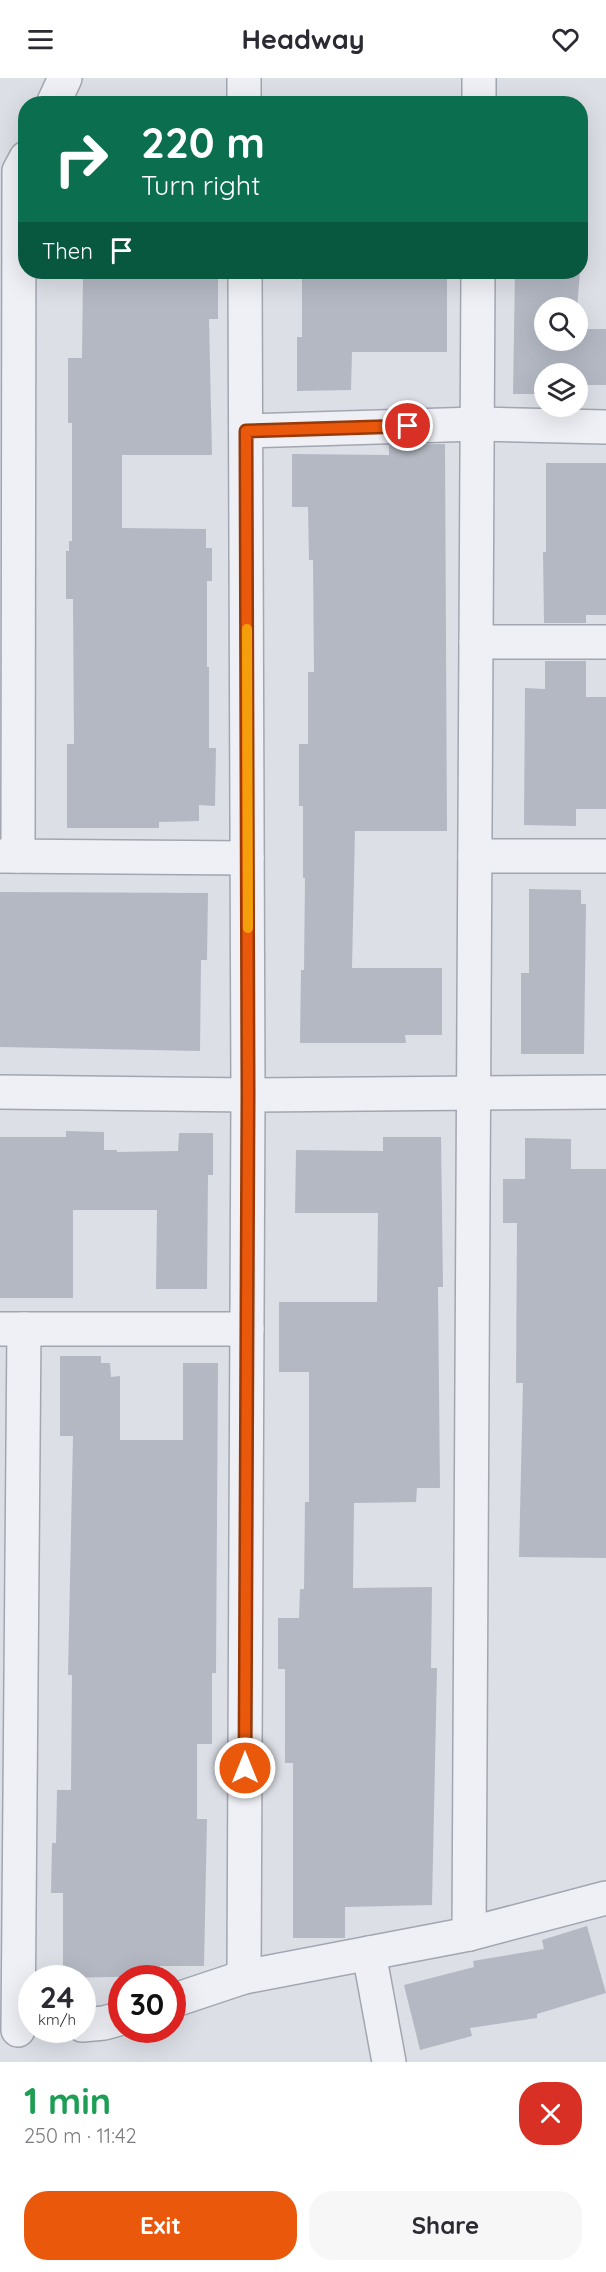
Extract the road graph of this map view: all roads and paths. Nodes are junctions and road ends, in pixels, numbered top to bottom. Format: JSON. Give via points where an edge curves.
{"nodes":[{"id":1,"x":65,"y":78,"type":"edge"},
{"id":2,"x":244,"y":78,"type":"edge"},
{"id":3,"x":479,"y":78,"type":"edge"},
{"id":4,"x":57,"y":96,"type":"edge"},
{"id":5,"x":244,"y":96,"type":"edge"},
{"id":6,"x":479,"y":96,"type":"edge"},
{"id":7,"x":15,"y":164,"type":"edge"},
{"id":8,"x":245,"y":279,"type":"edge"},
{"id":9,"x":478,"y":279,"type":"edge"},
{"id":10,"x":477,"y":424,"type":"junction"},
{"id":11,"x":606,"y":427,"type":"edge"},
{"id":12,"x":246,"y":431,"type":"junction"},
{"id":13,"x":476,"y":642,"type":"junction"},
{"id":14,"x":606,"y":642,"type":"edge"},
{"id":15,"x":475,"y":855,"type":"junction"},
{"id":16,"x":9,"y":856,"type":"edge"},
{"id":17,"x":606,"y":856,"type":"edge"},
{"id":18,"x":247,"y":858,"type":"junction"},
{"id":19,"x":0,"y":1092,"type":"edge"},
{"id":20,"x":606,"y":1092,"type":"edge"},
{"id":21,"x":475,"y":1093,"type":"junction"},
{"id":22,"x":248,"y":1095,"type":"junction"},
{"id":23,"x":12,"y":1329,"type":"edge"},
{"id":24,"x":247,"y":1329,"type":"junction"},
{"id":25,"x":606,"y":1898,"type":"edge"},
{"id":26,"x":469,"y":1934,"type":"junction"},
{"id":27,"x":369,"y":1953,"type":"junction"},
{"id":28,"x":244,"y":1977,"type":"junction"},
{"id":29,"x":186,"y":1996,"type":"edge"},
{"id":30,"x":16,"y":2030,"type":"edge"},
{"id":31,"x":388,"y":2062,"type":"edge"}],
"edges":[{"from":1,"to":4,"type":"street"},
{"from":2,"to":5,"type":"street"},
{"from":3,"to":6,"type":"street"},
{"from":7,"to":16,"type":"street"},
{"from":8,"to":12,"type":"street"},
{"from":9,"to":10,"type":"street"},
{"from":10,"to":11,"type":"street"},
{"from":10,"to":12,"type":"street"},
{"from":10,"to":13,"type":"street"},
{"from":12,"to":18,"type":"street"},
{"from":13,"to":14,"type":"street"},
{"from":13,"to":15,"type":"street"},
{"from":15,"to":17,"type":"street"},
{"from":15,"to":21,"type":"street"},
{"from":16,"to":18,"type":"street"},
{"from":18,"to":22,"type":"street"},
{"from":19,"to":22,"type":"street"},
{"from":20,"to":21,"type":"street"},
{"from":21,"to":22,"type":"street"},
{"from":21,"to":26,"type":"street"},
{"from":22,"to":24,"type":"street"},
{"from":23,"to":24,"type":"street"},
{"from":23,"to":30,"type":"street"},
{"from":24,"to":28,"type":"street"},
{"from":25,"to":26,"type":"street"},
{"from":26,"to":27,"type":"street"},
{"from":27,"to":28,"type":"street"},
{"from":27,"to":31,"type":"street"},
{"from":28,"to":29,"type":"street"}]}
